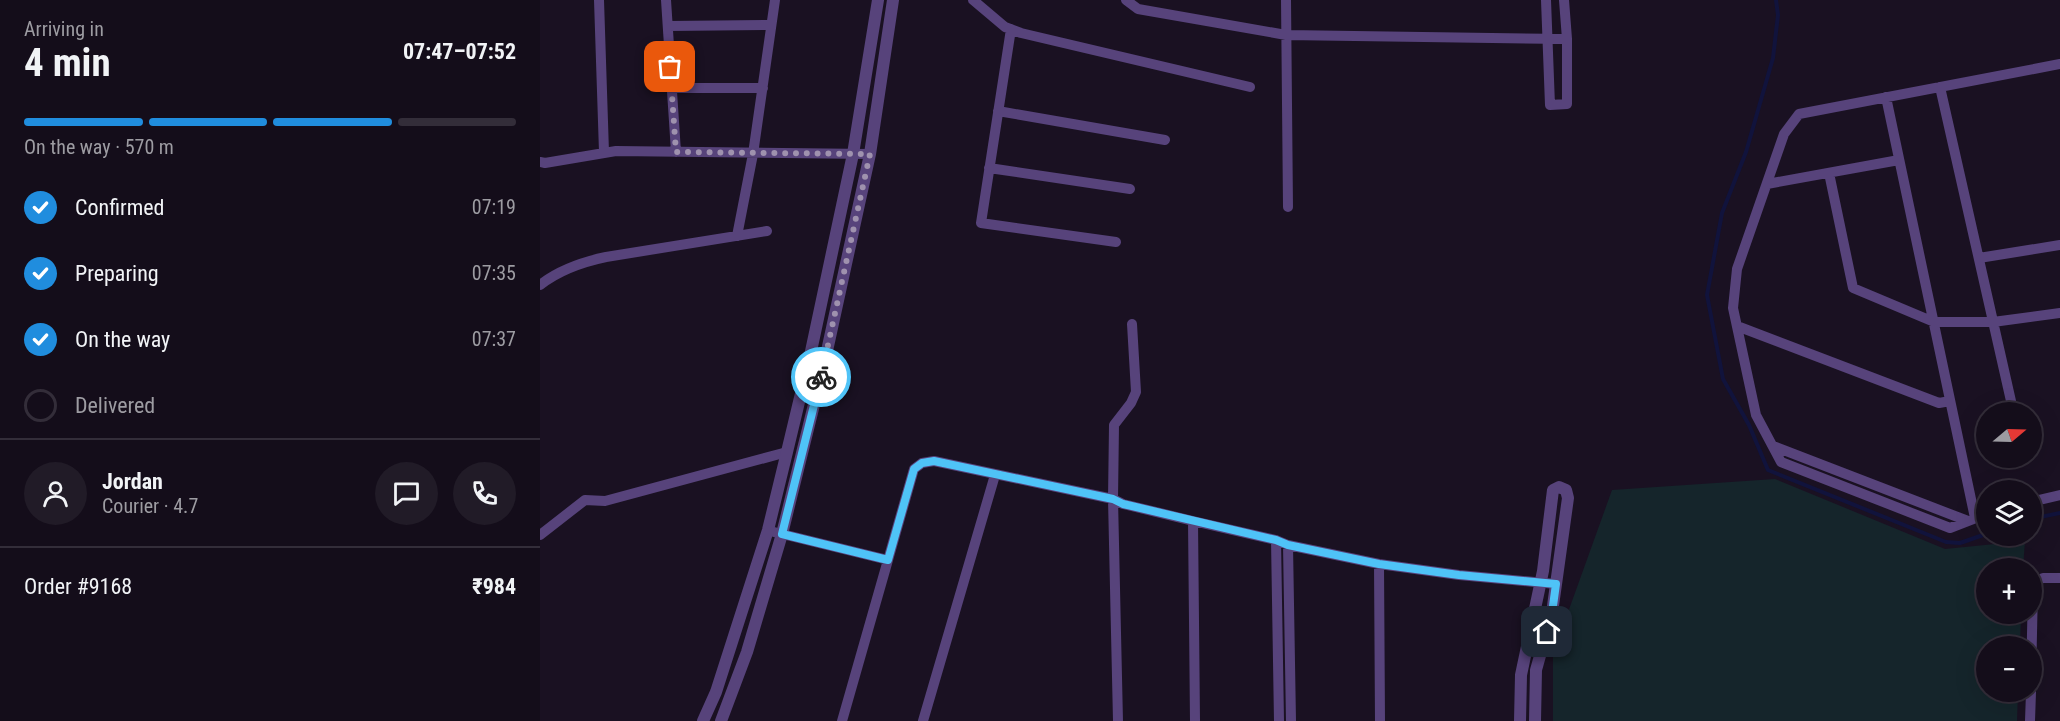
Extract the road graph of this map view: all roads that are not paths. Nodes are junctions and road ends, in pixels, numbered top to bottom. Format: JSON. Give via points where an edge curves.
{"nodes":[{"id":1,"x":599,"y":0,"type":"edge"},
{"id":2,"x":666,"y":0,"type":"edge"},
{"id":3,"x":775,"y":0,"type":"edge"},
{"id":4,"x":878,"y":0,"type":"edge"},
{"id":5,"x":893,"y":0,"type":"edge"},
{"id":6,"x":973,"y":0,"type":"edge"},
{"id":7,"x":1126,"y":0,"type":"edge"},
{"id":8,"x":1286,"y":0,"type":"edge"},
{"id":9,"x":1546,"y":0,"type":"edge"},
{"id":10,"x":1564,"y":0,"type":"edge"},
{"id":11,"x":771,"y":25,"type":"junction"},
{"id":12,"x":668,"y":26,"type":"junction"},
{"id":13,"x":1011,"y":29,"type":"junction"},
{"id":14,"x":1286,"y":35,"type":"junction"},
{"id":15,"x":1548,"y":39,"type":"junction"},
{"id":16,"x":1567,"y":39,"type":"junction"},
{"id":17,"x":2060,"y":64,"type":"edge"},
{"id":18,"x":1250,"y":87,"type":"dead end"},
{"id":19,"x":1940,"y":87,"type":"junction"},
{"id":20,"x":672,"y":88,"type":"junction"},
{"id":21,"x":763,"y":88,"type":"junction"},
{"id":22,"x":1886,"y":97,"type":"junction"},
{"id":23,"x":998,"y":111,"type":"junction"},
{"id":24,"x":1165,"y":140,"type":"dead end"},
{"id":25,"x":604,"y":152,"type":"junction"},
{"id":26,"x":676,"y":152,"type":"junction"},
{"id":27,"x":753,"y":154,"type":"junction"},
{"id":28,"x":853,"y":154,"type":"junction"},
{"id":29,"x":870,"y":154,"type":"junction"},
{"id":30,"x":1899,"y":160,"type":"junction"},
{"id":31,"x":540,"y":162,"type":"edge"},
{"id":32,"x":989,"y":168,"type":"junction"},
{"id":33,"x":1829,"y":173,"type":"junction"},
{"id":34,"x":1767,"y":184,"type":"junction"},
{"id":35,"x":1130,"y":189,"type":"dead end"},
{"id":36,"x":1288,"y":207,"type":"dead end"},
{"id":37,"x":767,"y":231,"type":"dead end"},
{"id":38,"x":737,"y":236,"type":"junction"},
{"id":39,"x":1116,"y":242,"type":"dead end"},
{"id":40,"x":2060,"y":245,"type":"edge"},
{"id":41,"x":1979,"y":258,"type":"junction"},
{"id":42,"x":540,"y":285,"type":"edge"},
{"id":43,"x":2060,"y":312,"type":"edge"},
{"id":44,"x":1934,"y":322,"type":"junction"},
{"id":45,"x":1993,"y":322,"type":"junction"},
{"id":46,"x":1132,"y":324,"type":"dead end"},
{"id":47,"x":1737,"y":326,"type":"junction"},
{"id":48,"x":810,"y":356,"type":"junction"},
{"id":49,"x":825,"y":360,"type":"junction"},
{"id":50,"x":1950,"y":401,"type":"junction"},
{"id":51,"x":2011,"y":401,"type":"dead end"},
{"id":52,"x":787,"y":452,"type":"junction"},
{"id":53,"x":995,"y":475,"type":"junction"},
{"id":54,"x":2060,"y":495,"type":"edge"},
{"id":55,"x":1113,"y":499,"type":"junction"},
{"id":56,"x":2042,"y":499,"type":"edge"},
{"id":57,"x":1976,"y":517,"type":"edge"},
{"id":58,"x":1193,"y":521,"type":"junction"},
{"id":59,"x":768,"y":530,"type":"junction"},
{"id":60,"x":782,"y":534,"type":"junction"},
{"id":61,"x":540,"y":535,"type":"edge"},
{"id":62,"x":1276,"y":540,"type":"junction"},
{"id":63,"x":1288,"y":545,"type":"junction"},
{"id":64,"x":888,"y":560,"type":"junction"},
{"id":65,"x":1379,"y":564,"type":"junction"},
{"id":66,"x":2060,"y":578,"type":"edge"},
{"id":67,"x":1541,"y":581,"type":"junction"},
{"id":68,"x":1556,"y":584,"type":"junction"},
{"id":69,"x":2032,"y":636,"type":"edge"},
{"id":70,"x":2031,"y":702,"type":"edge"},
{"id":71,"x":703,"y":721,"type":"edge"},
{"id":72,"x":721,"y":721,"type":"edge"},
{"id":73,"x":843,"y":721,"type":"edge"},
{"id":74,"x":924,"y":721,"type":"edge"},
{"id":75,"x":1118,"y":721,"type":"edge"},
{"id":76,"x":1195,"y":721,"type":"edge"},
{"id":77,"x":1279,"y":721,"type":"edge"},
{"id":78,"x":1291,"y":721,"type":"edge"},
{"id":79,"x":1380,"y":721,"type":"edge"},
{"id":80,"x":1520,"y":721,"type":"edge"},
{"id":81,"x":1534,"y":721,"type":"edge"},
{"id":82,"x":2030,"y":721,"type":"edge"}],
"edges":[{"from":1,"to":25,"type":"street"},
{"from":2,"to":12,"type":"street"},
{"from":3,"to":11,"type":"street"},
{"from":4,"to":28,"type":"street"},
{"from":5,"to":29,"type":"street"},
{"from":6,"to":13,"type":"street"},
{"from":7,"to":14,"type":"street","via":[[1138,9]]},
{"from":8,"to":14,"type":"street"},
{"from":9,"to":15,"type":"street"},
{"from":10,"to":16,"type":"street"},
{"from":11,"to":12,"type":"street"},
{"from":11,"to":21,"type":"street"},
{"from":12,"to":20,"type":"street"},
{"from":13,"to":18,"type":"street"},
{"from":13,"to":23,"type":"street"},
{"from":14,"to":15,"type":"street"},
{"from":14,"to":36,"type":"street"},
{"from":15,"to":16,"type":"street"},
{"from":15,"to":16,"type":"street","via":[[1551,105],[1567,105]]},
{"from":17,"to":19,"type":"street"},
{"from":19,"to":22,"type":"street"},
{"from":19,"to":41,"type":"street"},
{"from":20,"to":21,"type":"street"},
{"from":20,"to":26,"type":"street"},
{"from":21,"to":27,"type":"street"},
{"from":22,"to":30,"type":"street"},
{"from":22,"to":34,"type":"street","via":[[1799,114],[1784,134]]},
{"from":23,"to":24,"type":"street"},
{"from":23,"to":32,"type":"street"},
{"from":25,"to":26,"type":"street"},
{"from":25,"to":31,"type":"street"},
{"from":26,"to":27,"type":"street"},
{"from":27,"to":28,"type":"street"},
{"from":27,"to":38,"type":"street"},
{"from":28,"to":29,"type":"street"},
{"from":28,"to":48,"type":"street"},
{"from":29,"to":49,"type":"street"},
{"from":30,"to":33,"type":"street"},
{"from":30,"to":44,"type":"street"},
{"from":32,"to":35,"type":"street"},
{"from":32,"to":39,"type":"street","via":[[981,223]]},
{"from":33,"to":34,"type":"street"},
{"from":33,"to":44,"type":"street","via":[[1853,288]]},
{"from":34,"to":47,"type":"street","via":[[1737,269],[1733,308]]},
{"from":37,"to":38,"type":"street"},
{"from":38,"to":42,"type":"street","via":[[580,262]]},
{"from":40,"to":41,"type":"street"},
{"from":41,"to":45,"type":"street"},
{"from":43,"to":45,"type":"street"},
{"from":44,"to":45,"type":"street"},
{"from":44,"to":50,"type":"street"},
{"from":45,"to":51,"type":"street"},
{"from":46,"to":55,"type":"street","via":[[1136,392],[1114,425]]},
{"from":47,"to":50,"type":"street","via":[[1939,403]]},
{"from":47,"to":57,"type":"street","via":[[1756,415],[1773,446]]},
{"from":48,"to":49,"type":"street"},
{"from":48,"to":52,"type":"street"},
{"from":49,"to":60,"type":"street"},
{"from":50,"to":57,"type":"street"},
{"from":52,"to":59,"type":"street"},
{"from":52,"to":61,"type":"street","via":[[605,501],[585,500]]},
{"from":53,"to":55,"type":"street"},
{"from":53,"to":64,"type":"street","via":[[934,461],[914,469]]},
{"from":53,"to":74,"type":"street"},
{"from":54,"to":56,"type":"street"},
{"from":55,"to":58,"type":"street"},
{"from":55,"to":75,"type":"street"},
{"from":58,"to":62,"type":"street"},
{"from":58,"to":76,"type":"street"},
{"from":59,"to":60,"type":"street"},
{"from":59,"to":71,"type":"street"},
{"from":60,"to":64,"type":"street"},
{"from":60,"to":72,"type":"street","via":[[747,652]]},
{"from":62,"to":63,"type":"street"},
{"from":62,"to":77,"type":"street"},
{"from":63,"to":65,"type":"street"},
{"from":63,"to":78,"type":"street"},
{"from":64,"to":73,"type":"street"},
{"from":65,"to":67,"type":"street"},
{"from":65,"to":79,"type":"street"},
{"from":66,"to":69,"type":"street","via":[[2036,580]]},
{"from":67,"to":68,"type":"street"},
{"from":67,"to":68,"type":"street","via":[[1553,490],[1559,487],[1566,490],[1568,498]]},
{"from":67,"to":80,"type":"street","via":[[1521,675]]},
{"from":68,"to":81,"type":"street","via":[[1536,670]]},
{"from":70,"to":82,"type":"street"}]}
